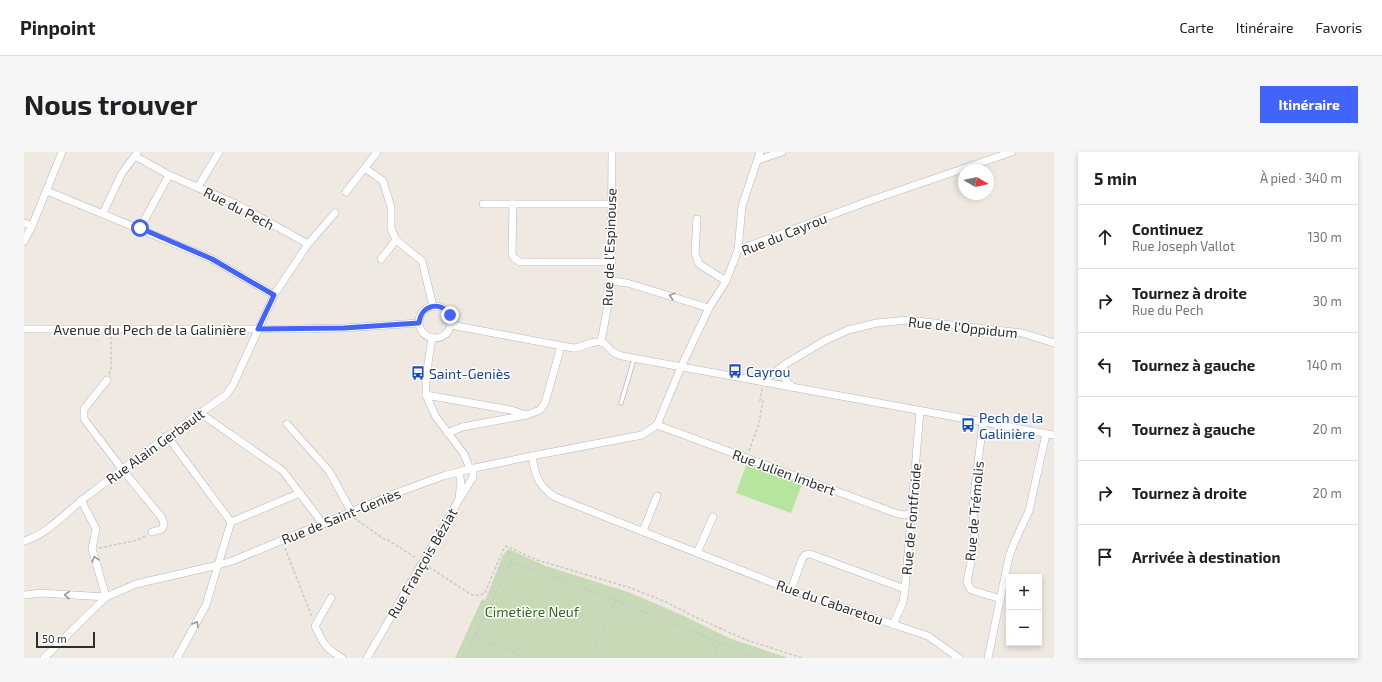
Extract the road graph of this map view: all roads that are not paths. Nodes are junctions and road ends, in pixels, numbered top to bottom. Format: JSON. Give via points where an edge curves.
{"nodes":[{"id":1,"x":62,"y":152,"type":"edge"},
{"id":2,"x":219,"y":152,"type":"edge"},
{"id":3,"x":377,"y":152,"type":"edge"},
{"id":4,"x":612,"y":152,"type":"edge"},
{"id":5,"x":760,"y":152,"type":"edge"},
{"id":6,"x":782,"y":152,"type":"edge"},
{"id":7,"x":1012,"y":152,"type":"edge"},
{"id":8,"x":136,"y":154,"type":"edge"},
{"id":9,"x":758,"y":160,"type":"junction"},
{"id":10,"x":365,"y":168,"type":"junction"},
{"id":11,"x":169,"y":175,"type":"junction"},
{"id":12,"x":198,"y":187,"type":"junction"},
{"id":13,"x":47,"y":190,"type":"junction"},
{"id":14,"x":346,"y":192,"type":"dead end"},
{"id":15,"x":483,"y":204,"type":"dead end"},
{"id":16,"x":513,"y":204,"type":"junction"},
{"id":17,"x":612,"y":204,"type":"junction"},
{"id":18,"x":103,"y":213,"type":"junction"},
{"id":19,"x":335,"y":213,"type":"dead end"},
{"id":20,"x":697,"y":219,"type":"dead end"},
{"id":21,"x":24,"y":223,"type":"edge"},
{"id":22,"x":32,"y":226,"type":"junction"},
{"id":23,"x":140,"y":228,"type":"junction"},
{"id":24,"x":396,"y":240,"type":"junction"},
{"id":25,"x":24,"y":241,"type":"edge"},
{"id":26,"x":308,"y":244,"type":"junction"},
{"id":27,"x":738,"y":250,"type":"junction"},
{"id":28,"x":381,"y":259,"type":"dead end"},
{"id":29,"x":612,"y":262,"type":"junction"},
{"id":30,"x":611,"y":281,"type":"junction"},
{"id":31,"x":726,"y":281,"type":"junction"},
{"id":32,"x":274,"y":295,"type":"junction"},
{"id":33,"x":434,"y":306,"type":"junction"},
{"id":34,"x":710,"y":308,"type":"junction"},
{"id":35,"x":419,"y":323,"type":"junction"},
{"id":36,"x":451,"y":325,"type":"junction"},
{"id":37,"x":24,"y":328,"type":"edge"},
{"id":38,"x":258,"y":329,"type":"junction"},
{"id":39,"x":432,"y":338,"type":"junction"},
{"id":40,"x":601,"y":342,"type":"junction"},
{"id":41,"x":1054,"y":343,"type":"edge"},
{"id":42,"x":561,"y":346,"type":"junction"},
{"id":43,"x":634,"y":358,"type":"junction"},
{"id":44,"x":784,"y":365,"type":"junction"},
{"id":45,"x":681,"y":367,"type":"junction"},
{"id":46,"x":107,"y":380,"type":"road end"},
{"id":47,"x":763,"y":382,"type":"junction"},
{"id":48,"x":792,"y":388,"type":"junction"},
{"id":49,"x":426,"y":395,"type":"junction"},
{"id":50,"x":621,"y":403,"type":"dead end"},
{"id":51,"x":920,"y":411,"type":"junction"},
{"id":52,"x":200,"y":413,"type":"junction"},
{"id":53,"x":527,"y":415,"type":"junction"},
{"id":54,"x":983,"y":422,"type":"junction"},
{"id":55,"x":287,"y":424,"type":"dead end"},
{"id":56,"x":657,"y":425,"type":"junction"},
{"id":57,"x":448,"y":432,"type":"junction"},
{"id":58,"x":1046,"y":434,"type":"junction"},
{"id":59,"x":1054,"y":435,"type":"edge"},
{"id":60,"x":167,"y":436,"type":"junction"},
{"id":61,"x":532,"y":456,"type":"junction"},
{"id":62,"x":471,"y":468,"type":"junction"},
{"id":63,"x":122,"y":470,"type":"junction"},
{"id":64,"x":459,"y":472,"type":"junction"},
{"id":65,"x":300,"y":493,"type":"junction"},
{"id":66,"x":657,"y":496,"type":"dead end"},
{"id":67,"x":81,"y":500,"type":"junction"},
{"id":68,"x":457,"y":503,"type":"junction"},
{"id":69,"x":349,"y":512,"type":"junction"},
{"id":70,"x":912,"y":513,"type":"junction"},
{"id":71,"x":713,"y":517,"type":"dead end"},
{"id":72,"x":231,"y":522,"type":"junction"},
{"id":73,"x":323,"y":524,"type":"junction"},
{"id":74,"x":643,"y":531,"type":"junction"},
{"id":75,"x":152,"y":532,"type":"road end"},
{"id":76,"x":24,"y":540,"type":"edge"},
{"id":77,"x":697,"y":553,"type":"junction"},
{"id":78,"x":218,"y":565,"type":"junction"},
{"id":79,"x":904,"y":589,"type":"junction"},
{"id":80,"x":791,"y":590,"type":"junction"},
{"id":81,"x":24,"y":595,"type":"edge"},
{"id":82,"x":106,"y":597,"type":"junction"},
{"id":83,"x":331,"y":598,"type":"dead end"},
{"id":84,"x":1001,"y":599,"type":"junction"},
{"id":85,"x":893,"y":625,"type":"junction"},
{"id":86,"x":44,"y":658,"type":"edge"},
{"id":87,"x":177,"y":658,"type":"edge"},
{"id":88,"x":342,"y":658,"type":"edge"},
{"id":89,"x":367,"y":658,"type":"edge"},
{"id":90,"x":959,"y":658,"type":"edge"},
{"id":91,"x":988,"y":658,"type":"edge"}],
"edges":[{"from":1,"to":13,"type":"street"},
{"from":2,"to":12,"type":"street"},
{"from":3,"to":10,"type":"street"},
{"from":4,"to":17,"type":"street","name":"Rue de l'Espinouse"},
{"from":5,"to":9,"type":"street"},
{"from":6,"to":9,"type":"street"},
{"from":7,"to":27,"type":"street","name":"Rue du Cayrou","via":[[866,202]]},
{"from":8,"to":11,"type":"street","name":"Rue du Pech"},
{"from":8,"to":18,"type":"street","via":[[122,173]]},
{"from":9,"to":27,"type":"street","via":[[742,206]]},
{"from":10,"to":14,"type":"street"},
{"from":10,"to":24,"type":"street","via":[[383,181],[391,207],[391,228]]},
{"from":11,"to":12,"type":"street","name":"Rue du Pech"},
{"from":11,"to":23,"type":"street"},
{"from":12,"to":26,"type":"street","name":"Rue du Pech","via":[[238,205]]},
{"from":13,"to":18,"type":"street"},
{"from":13,"to":22,"type":"street"},
{"from":15,"to":16,"type":"street"},
{"from":16,"to":17,"type":"street"},
{"from":16,"to":29,"type":"street","via":[[512,254],[520,262]]},
{"from":17,"to":29,"type":"street","name":"Rue de l'Espinouse"},
{"from":18,"to":23,"type":"street"},
{"from":19,"to":26,"type":"street"},
{"from":20,"to":31,"type":"street","via":[[695,253],[699,264]]},
{"from":21,"to":22,"type":"street"},
{"from":22,"to":25,"type":"street"},
{"from":23,"to":32,"type":"street","via":[[212,259]]},
{"from":24,"to":28,"type":"street"},
{"from":24,"to":33,"type":"street","via":[[422,261]]},
{"from":26,"to":32,"type":"street"},
{"from":27,"to":31,"type":"street","name":"Rue du Cayrou"},
{"from":29,"to":30,"type":"street","name":"Rue de l'Espinouse"},
{"from":34,"to":30,"type":"street","one_way":true,"via":[[627,283]]},
{"from":30,"to":40,"type":"street","name":"Rue de l'Espinouse"},
{"from":31,"to":34,"type":"street","name":"Rue du Cayrou"},
{"from":32,"to":38,"type":"street"},
{"from":33,"to":35,"type":"street","via":[[425,310]]},
{"from":33,"to":36,"type":"street","via":[[447,311]]},
{"from":34,"to":45,"type":"street","name":"Rue du Cayrou"},
{"from":35,"to":38,"type":"street","name":"Avenue du Pech de la Galinière","via":[[344,328]]},
{"from":35,"to":39,"type":"street","via":[[423,333]]},
{"from":36,"to":39,"type":"street","via":[[442,336]]},
{"from":36,"to":42,"type":"street"},
{"from":37,"to":38,"type":"street","name":"Avenue du Pech de la Galinière"},
{"from":38,"to":52,"type":"street","name":"Rue Alain Gerbault","via":[[233,385],[226,395]]},
{"from":39,"to":49,"type":"street"},
{"from":40,"to":42,"type":"street","via":[[578,348]]},
{"from":40,"to":43,"type":"street","via":[[614,353]]},
{"from":41,"to":44,"type":"street","name":"Rue de l'Oppidum","via":[[1022,333],[908,320],[877,323],[848,330]]},
{"from":42,"to":53,"type":"street","via":[[545,403],[540,410]]},
{"from":43,"to":45,"type":"street"},
{"from":43,"to":50,"type":"lane"},
{"from":44,"to":47,"type":"street","name":"Rue de l'Oppidum"},
{"from":44,"to":48,"type":"street","via":[[784,380]]},
{"from":45,"to":47,"type":"street"},
{"from":45,"to":56,"type":"street","name":"Rue du Cayrou"},
{"from":46,"to":63,"type":"street","via":[[84,409],[84,419]]},
{"from":47,"to":48,"type":"street"},
{"from":48,"to":51,"type":"street"},
{"from":49,"to":53,"type":"street"},
{"from":49,"to":57,"type":"street","via":[[436,417]]},
{"from":51,"to":54,"type":"street"},
{"from":51,"to":70,"type":"street","name":"Rue de Fontfroide"},
{"from":52,"to":60,"type":"street","name":"Rue Alain Gerbault"},
{"from":52,"to":65,"type":"street","via":[[276,466]]},
{"from":53,"to":57,"type":"street"},
{"from":54,"to":58,"type":"street"},
{"from":54,"to":84,"type":"street","name":"Rue de Trémolis","via":[[974,495],[975,542],[967,582],[971,590]]},
{"from":55,"to":69,"type":"street","via":[[328,471]]},
{"from":56,"to":61,"type":"street","name":"Rue de Saint-Geniès","via":[[642,435]]},
{"from":56,"to":70,"type":"street","name":"Rue Julien Imbert","via":[[898,514]]},
{"from":57,"to":62,"type":"street"},
{"from":58,"to":59,"type":"street"},
{"from":58,"to":84,"type":"street","via":[[1029,511],[1014,542]]},
{"from":60,"to":63,"type":"street","name":"Rue Alain Gerbault"},
{"from":60,"to":72,"type":"street"},
{"from":61,"to":62,"type":"street","name":"Rue de Saint-Geniès"},
{"from":61,"to":74,"type":"street","name":"Rue du Cabaretou","via":[[536,475],[543,489],[549,494]]},
{"from":62,"to":64,"type":"street","name":"Rue de Saint-Geniès"},
{"from":62,"to":68,"type":"street","name":"Rue François Béziat","via":[[473,477]]},
{"from":63,"to":67,"type":"street","name":"Rue Alain Gerbault"},
{"from":63,"to":75,"type":"street","via":[[162,518],[162,529]]},
{"from":64,"to":68,"type":"street","via":[[460,488]]},
{"from":64,"to":69,"type":"street","name":"Rue de Saint-Geniès"},
{"from":65,"to":72,"type":"street"},
{"from":65,"to":73,"type":"street"},
{"from":66,"to":74,"type":"street"},
{"from":67,"to":76,"type":"street","name":"Rue Alain Gerbault","via":[[43,532]]},
{"from":82,"to":67,"type":"street","one_way":true,"via":[[92,549],[96,529]]},
{"from":68,"to":89,"type":"street","name":"Rue François Béziat"},
{"from":69,"to":73,"type":"street","name":"Rue de Saint-Geniès"},
{"from":70,"to":79,"type":"street","name":"Rue de Fontfroide"},
{"from":71,"to":77,"type":"street"},
{"from":72,"to":78,"type":"street"},
{"from":73,"to":78,"type":"street","name":"Rue de Saint-Geniès"},
{"from":74,"to":77,"type":"street","name":"Rue du Cabaretou"},
{"from":77,"to":80,"type":"street","name":"Rue du Cabaretou"},
{"from":78,"to":82,"type":"street","name":"Rue de Saint-Geniès","via":[[136,584]]},
{"from":87,"to":78,"type":"street","one_way":true,"via":[[206,605]]},
{"from":79,"to":80,"type":"street","via":[[810,554],[802,559]]},
{"from":79,"to":85,"type":"street","name":"Rue de Fontfroide","via":[[903,602]]},
{"from":80,"to":85,"type":"street","name":"Rue du Cabaretou"},
{"from":82,"to":81,"type":"street","name":"Rue de Saint-Geniès","one_way":true,"via":[[41,593]]},
{"from":82,"to":86,"type":"street"},
{"from":83,"to":88,"type":"street","via":[[315,626],[323,643]]},
{"from":84,"to":91,"type":"street"},
{"from":85,"to":90,"type":"street","name":"Rue du Cabaretou","via":[[928,636]]}]}
